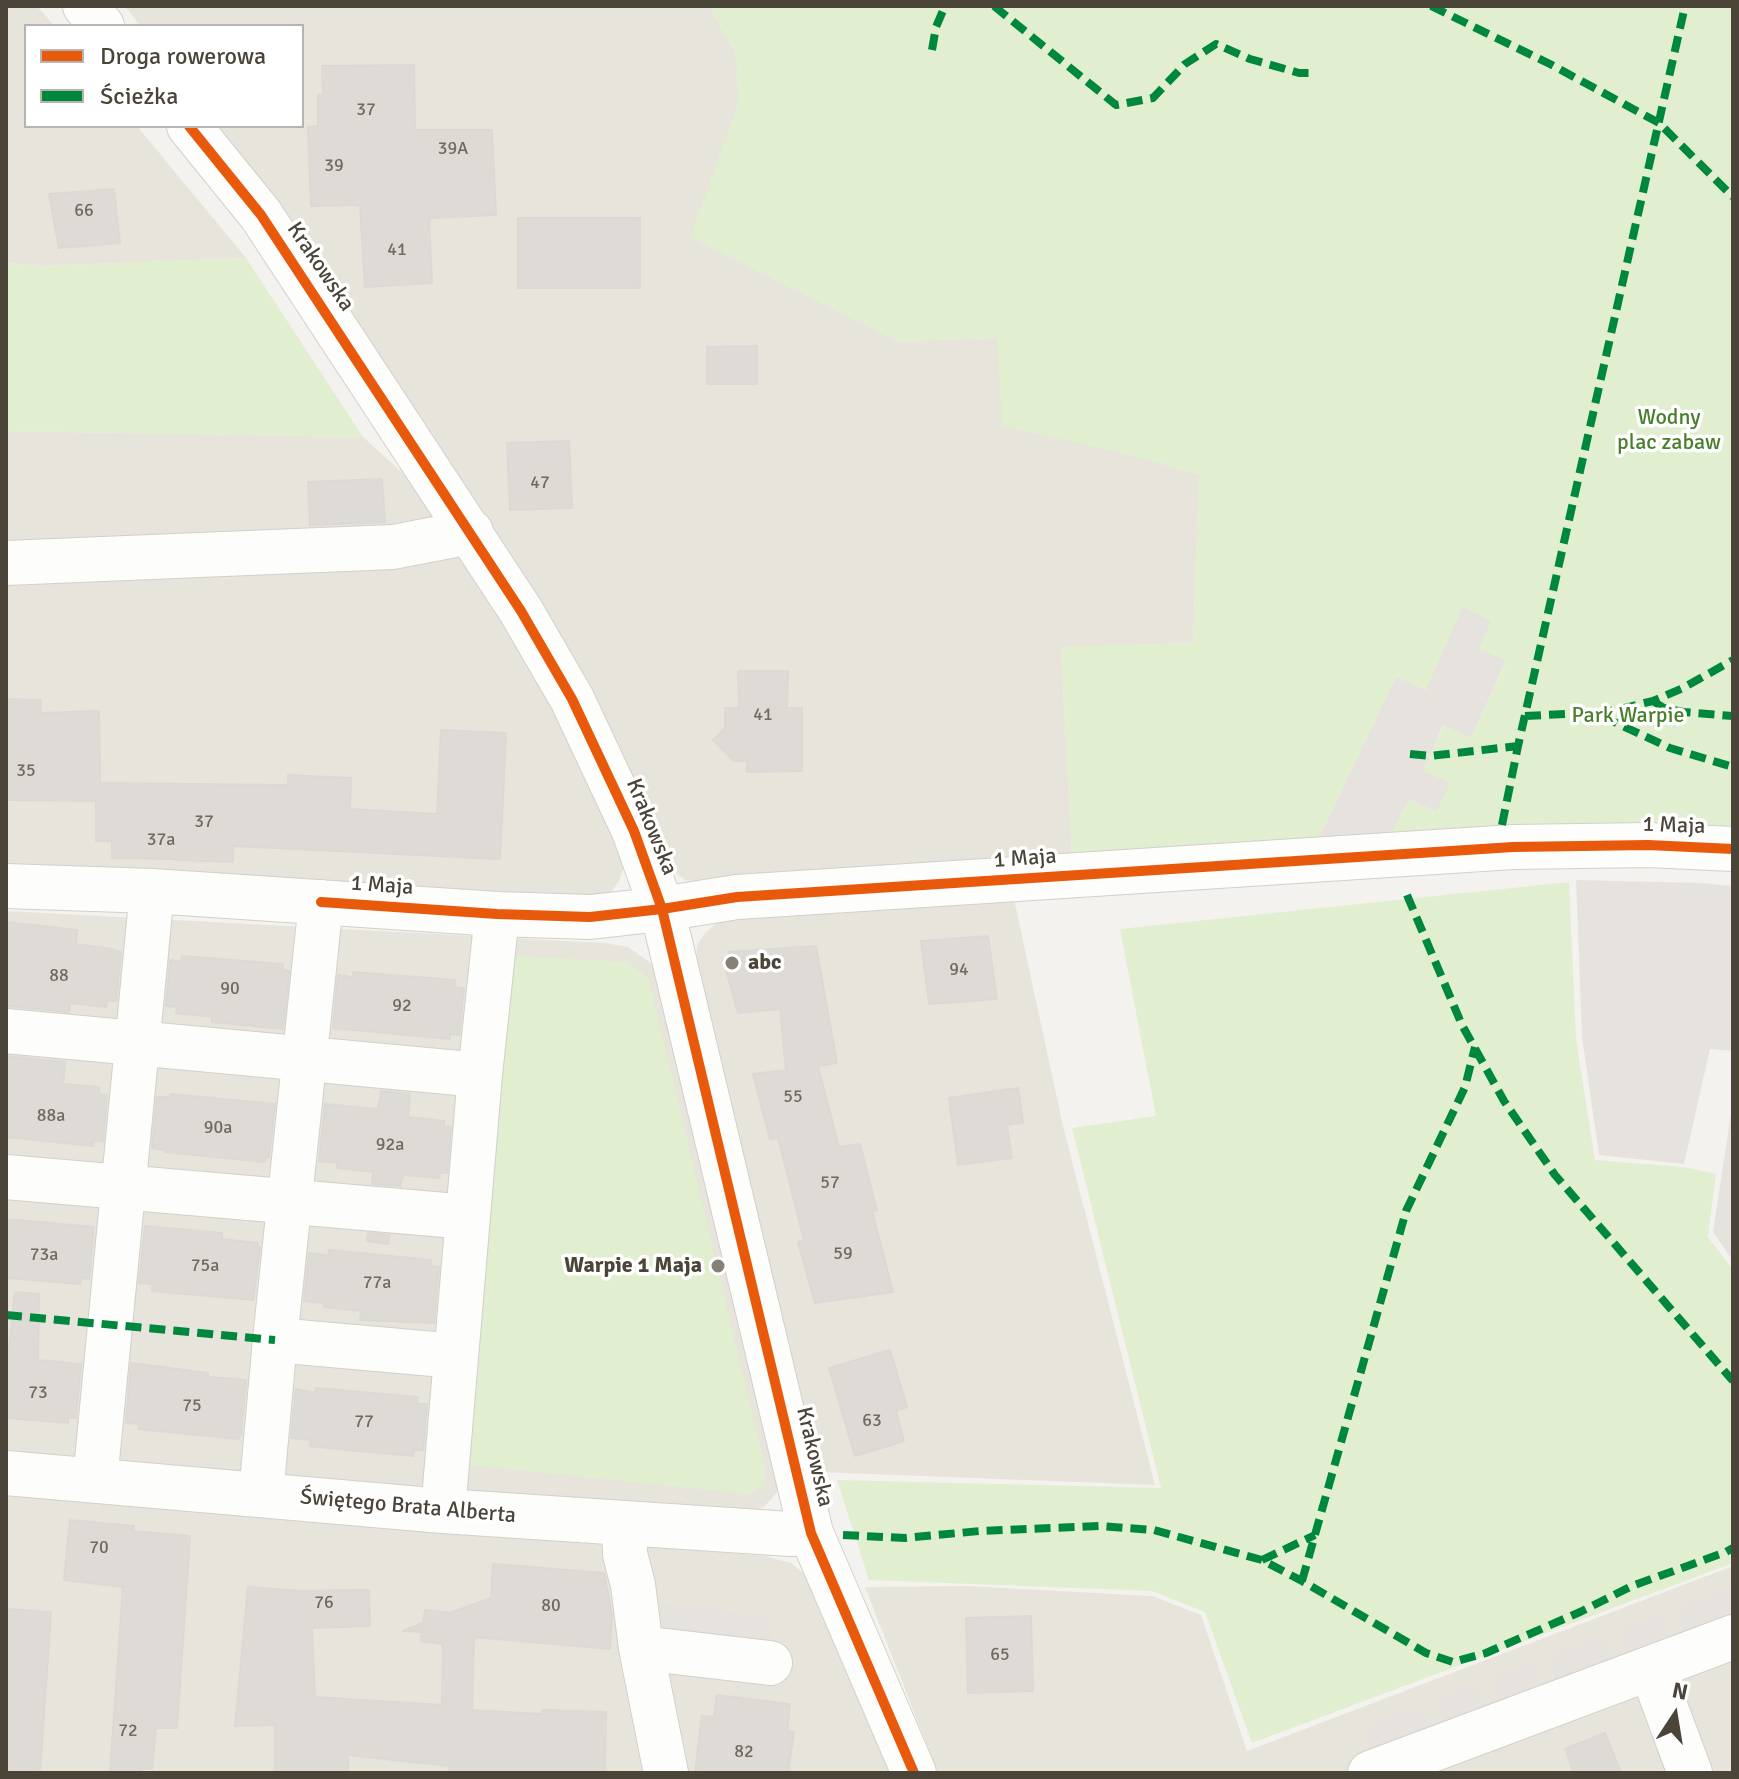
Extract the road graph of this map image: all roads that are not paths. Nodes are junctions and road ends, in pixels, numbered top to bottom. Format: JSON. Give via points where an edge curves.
{"nodes":[{"id":1,"x":85,"y":6,"type":"edge"},
{"id":2,"x":100,"y":24,"type":"edge"},
{"id":3,"x":191,"y":128,"type":"edge"},
{"id":4,"x":471,"y":532,"type":"junction"},
{"id":5,"x":6,"y":563,"type":"edge"},
{"id":6,"x":1733,"y":849,"type":"edge"},
{"id":7,"x":6,"y":886,"type":"edge"},
{"id":8,"x":152,"y":891,"type":"junction"},
{"id":9,"x":321,"y":902,"type":"junction"},
{"id":10,"x":662,"y":909,"type":"junction"},
{"id":11,"x":497,"y":914,"type":"junction"},
{"id":12,"x":6,"y":1031,"type":"edge"},
{"id":13,"x":137,"y":1044,"type":"junction"},
{"id":14,"x":304,"y":1058,"type":"junction"},
{"id":15,"x":480,"y":1075,"type":"junction"},
{"id":16,"x":6,"y":1177,"type":"edge"},
{"id":17,"x":123,"y":1187,"type":"junction"},
{"id":18,"x":289,"y":1202,"type":"junction"},
{"id":19,"x":468,"y":1217,"type":"junction"},
{"id":20,"x":275,"y":1340,"type":"junction"},
{"id":21,"x":456,"y":1356,"type":"junction"},
{"id":22,"x":6,"y":1473,"type":"edge"},
{"id":23,"x":95,"y":1481,"type":"junction"},
{"id":24,"x":261,"y":1495,"type":"junction"},
{"id":25,"x":443,"y":1511,"type":"junction"},
{"id":26,"x":624,"y":1523,"type":"junction"},
{"id":27,"x":811,"y":1533,"type":"junction"},
{"id":28,"x":1733,"y":1637,"type":"edge"},
{"id":29,"x":641,"y":1648,"type":"junction"},
{"id":30,"x":770,"y":1663,"type":"dead end"},
{"id":31,"x":1651,"y":1668,"type":"junction"},
{"id":32,"x":666,"y":1773,"type":"edge"},
{"id":33,"x":914,"y":1773,"type":"edge"},
{"id":34,"x":1370,"y":1773,"type":"edge"},
{"id":35,"x":1690,"y":1773,"type":"edge"}],
"edges":[{"from":1,"to":2,"type":"street"},
{"from":3,"to":4,"type":"street","name":"Krakowska","via":[[261,215]]},
{"from":4,"to":5,"type":"street","via":[[393,547]]},
{"from":4,"to":10,"type":"street","name":"Krakowska","via":[[572,699],[634,831]]},
{"from":6,"to":10,"type":"street","name":"1 Maja","via":[[1513,847],[737,897]]},
{"from":7,"to":8,"type":"street","name":"1 Maja"},
{"from":8,"to":9,"type":"street","name":"1 Maja"},
{"from":8,"to":13,"type":"street"},
{"from":9,"to":11,"type":"street","name":"1 Maja"},
{"from":9,"to":14,"type":"street"},
{"from":10,"to":11,"type":"street","name":"1 Maja","via":[[590,917]]},
{"from":10,"to":27,"type":"street","name":"Krakowska"},
{"from":11,"to":15,"type":"street"},
{"from":12,"to":13,"type":"street"},
{"from":13,"to":14,"type":"street"},
{"from":13,"to":17,"type":"street"},
{"from":14,"to":15,"type":"street"},
{"from":14,"to":18,"type":"street"},
{"from":15,"to":19,"type":"street"},
{"from":16,"to":17,"type":"street"},
{"from":17,"to":18,"type":"street"},
{"from":17,"to":23,"type":"street"},
{"from":18,"to":19,"type":"street"},
{"from":18,"to":20,"type":"street"},
{"from":19,"to":21,"type":"street"},
{"from":20,"to":21,"type":"street"},
{"from":20,"to":24,"type":"street"},
{"from":21,"to":25,"type":"street"},
{"from":22,"to":23,"type":"street","name":"Świętego Brata Alberta"},
{"from":23,"to":24,"type":"street","name":"Świętego Brata Alberta"},
{"from":24,"to":25,"type":"street","name":"Świętego Brata Alberta"},
{"from":25,"to":26,"type":"street","name":"Świętego Brata Alberta"},
{"from":26,"to":27,"type":"street","name":"Świętego Brata Alberta"},
{"from":26,"to":29,"type":"street"},
{"from":27,"to":33,"type":"street","name":"Krakowska"},
{"from":28,"to":31,"type":"street"},
{"from":29,"to":30,"type":"street"},
{"from":29,"to":32,"type":"street"},
{"from":31,"to":34,"type":"street"},
{"from":31,"to":35,"type":"street"}]}
